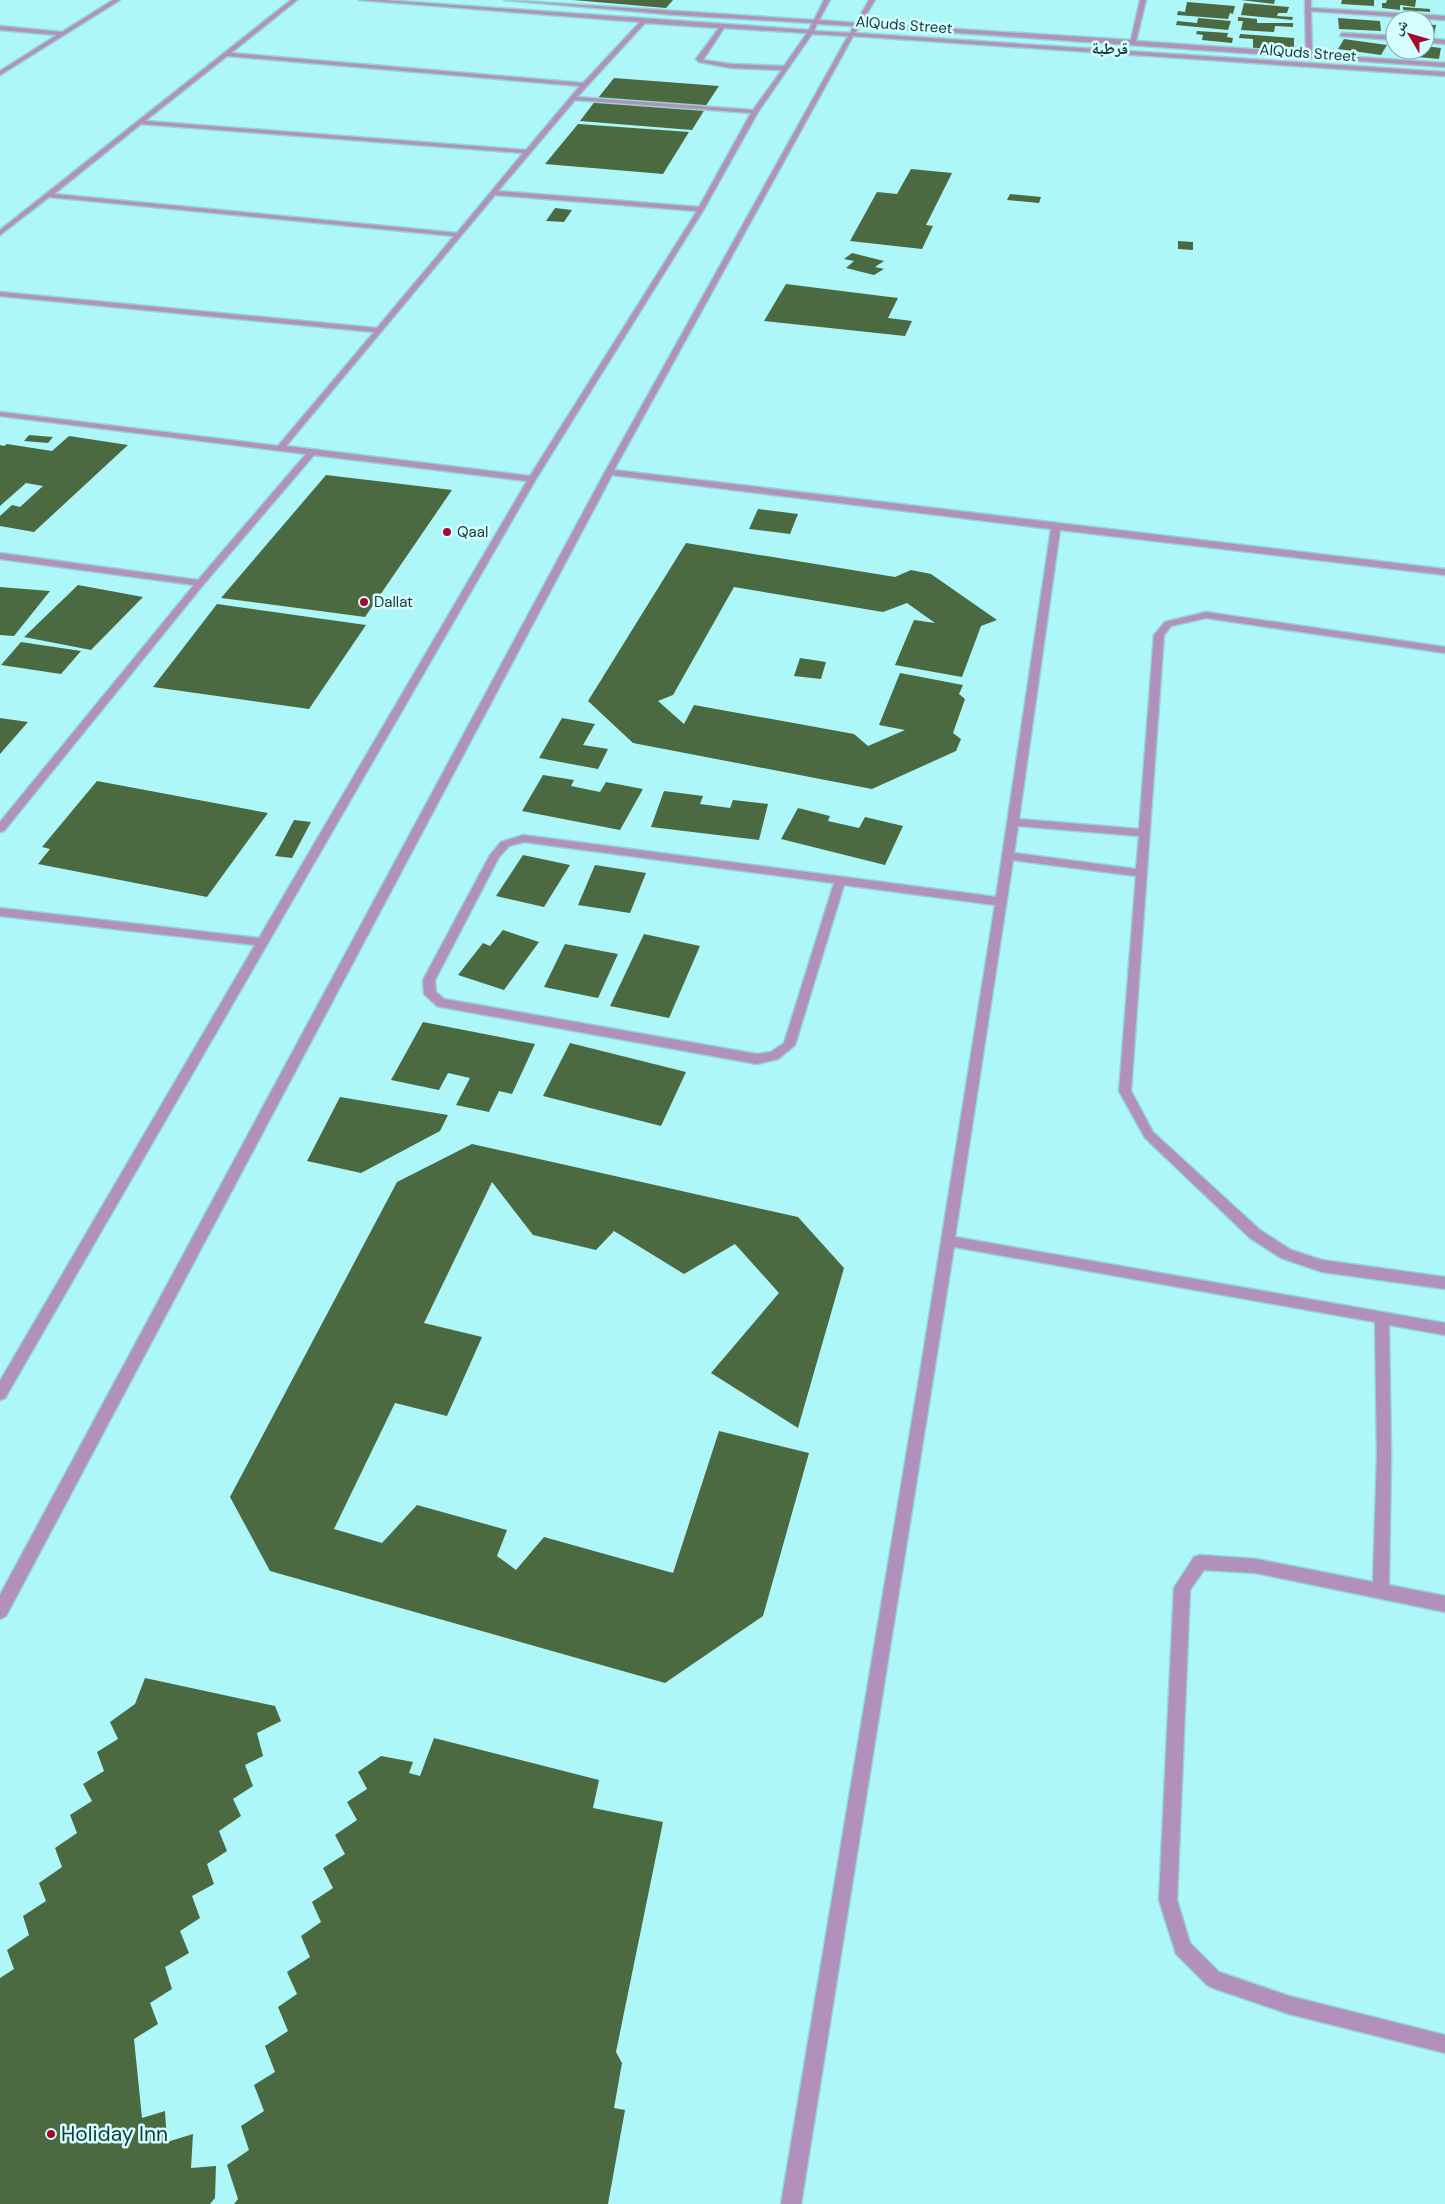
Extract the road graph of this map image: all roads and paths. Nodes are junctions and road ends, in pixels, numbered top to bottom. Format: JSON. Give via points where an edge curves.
{"nodes":[{"id":1,"x":118,"y":0,"type":"edge"},
{"id":2,"x":294,"y":0,"type":"edge"},
{"id":3,"x":362,"y":0,"type":"edge"},
{"id":4,"x":507,"y":0,"type":"edge"},
{"id":5,"x":827,"y":0,"type":"edge"},
{"id":6,"x":872,"y":0,"type":"edge"},
{"id":7,"x":1143,"y":0,"type":"edge"},
{"id":8,"x":1308,"y":0,"type":"edge"},
{"id":9,"x":1309,"y":9,"type":"junction"},
{"id":10,"x":1445,"y":18,"type":"edge"},
{"id":11,"x":644,"y":21,"type":"junction"},
{"id":12,"x":723,"y":26,"type":"junction"},
{"id":13,"x":813,"y":27,"type":"junction"},
{"id":14,"x":0,"y":28,"type":"edge"},
{"id":15,"x":854,"y":30,"type":"junction"},
{"id":16,"x":63,"y":34,"type":"junction"},
{"id":17,"x":1342,"y":34,"type":"dead end"},
{"id":18,"x":1385,"y":37,"type":"edge"},
{"id":19,"x":1133,"y":42,"type":"junction"},
{"id":20,"x":226,"y":54,"type":"junction"},
{"id":21,"x":1309,"y":56,"type":"junction"},
{"id":22,"x":1445,"y":65,"type":"edge"},
{"id":23,"x":785,"y":68,"type":"junction"},
{"id":24,"x":0,"y":73,"type":"edge"},
{"id":25,"x":1445,"y":74,"type":"edge"},
{"id":26,"x":584,"y":85,"type":"junction"},
{"id":27,"x":573,"y":98,"type":"junction"},
{"id":28,"x":755,"y":112,"type":"junction"},
{"id":29,"x":140,"y":122,"type":"junction"},
{"id":30,"x":528,"y":152,"type":"junction"},
{"id":31,"x":494,"y":193,"type":"junction"},
{"id":32,"x":48,"y":195,"type":"junction"},
{"id":33,"x":701,"y":209,"type":"junction"},
{"id":34,"x":0,"y":233,"type":"edge"},
{"id":35,"x":459,"y":235,"type":"junction"},
{"id":36,"x":0,"y":294,"type":"edge"},
{"id":37,"x":380,"y":330,"type":"junction"},
{"id":38,"x":0,"y":414,"type":"edge"},
{"id":39,"x":281,"y":447,"type":"junction"},
{"id":40,"x":313,"y":451,"type":"junction"},
{"id":41,"x":608,"y":472,"type":"junction"},
{"id":42,"x":532,"y":479,"type":"junction"},
{"id":43,"x":1056,"y":527,"type":"junction"},
{"id":44,"x":0,"y":556,"type":"edge"},
{"id":45,"x":1445,"y":572,"type":"edge"},
{"id":46,"x":200,"y":583,"type":"junction"},
{"id":47,"x":1445,"y":650,"type":"edge"},
{"id":48,"x":1014,"y":822,"type":"junction"},
{"id":49,"x":0,"y":829,"type":"edge"},
{"id":50,"x":1144,"y":833,"type":"junction"},
{"id":51,"x":1009,"y":856,"type":"junction"},
{"id":52,"x":1141,"y":873,"type":"junction"},
{"id":53,"x":840,"y":881,"type":"junction"},
{"id":54,"x":1002,"y":902,"type":"junction"},
{"id":55,"x":0,"y":912,"type":"edge"},
{"id":56,"x":261,"y":942,"type":"junction"},
{"id":57,"x":948,"y":1241,"type":"junction"},
{"id":58,"x":1445,"y":1282,"type":"edge"},
{"id":59,"x":1382,"y":1318,"type":"junction"},
{"id":60,"x":1445,"y":1330,"type":"edge"},
{"id":61,"x":0,"y":1394,"type":"edge"},
{"id":62,"x":1381,"y":1591,"type":"junction"},
{"id":63,"x":1445,"y":1604,"type":"edge"},
{"id":64,"x":0,"y":1611,"type":"edge"},
{"id":65,"x":1445,"y":2044,"type":"edge"},
{"id":66,"x":791,"y":2204,"type":"edge"}],
"edges":[{"from":1,"to":16,"type":"street"},
{"from":2,"to":20,"type":"street"},
{"from":3,"to":11,"type":"street","name":"AlQuds Street"},
{"from":4,"to":13,"type":"street","name":"AlQuds Street"},
{"from":5,"to":13,"type":"street"},
{"from":6,"to":15,"type":"street"},
{"from":7,"to":19,"type":"street"},
{"from":8,"to":9,"type":"street"},
{"from":9,"to":10,"type":"street"},
{"from":9,"to":21,"type":"street"},
{"from":11,"to":12,"type":"street","name":"AlQuds Street"},
{"from":11,"to":26,"type":"street"},
{"from":12,"to":13,"type":"street","name":"AlQuds Street"},
{"from":12,"to":23,"type":"street","via":[[699,59],[701,61]]},
{"from":13,"to":15,"type":"street","name":"AlQuds Street"},
{"from":13,"to":15,"type":"street","name":"AlQuds Street"},
{"from":13,"to":23,"type":"street"},
{"from":14,"to":16,"type":"street"},
{"from":15,"to":19,"type":"street","name":"AlQuds Street"},
{"from":15,"to":25,"type":"street","name":"AlQuds Street"},
{"from":15,"to":41,"type":"street"},
{"from":16,"to":24,"type":"street"},
{"from":17,"to":18,"type":"street"},
{"from":19,"to":21,"type":"street","name":"AlQuds Street"},
{"from":20,"to":26,"type":"street"},
{"from":20,"to":29,"type":"street"},
{"from":21,"to":22,"type":"street","name":"AlQuds Street"},
{"from":23,"to":28,"type":"street"},
{"from":26,"to":27,"type":"street"},
{"from":27,"to":28,"type":"street"},
{"from":27,"to":30,"type":"street"},
{"from":28,"to":33,"type":"street"},
{"from":29,"to":30,"type":"street"},
{"from":29,"to":32,"type":"street"},
{"from":30,"to":31,"type":"street"},
{"from":31,"to":33,"type":"street"},
{"from":31,"to":35,"type":"street"},
{"from":32,"to":34,"type":"street"},
{"from":32,"to":35,"type":"street"},
{"from":33,"to":42,"type":"street"},
{"from":35,"to":37,"type":"street"},
{"from":36,"to":37,"type":"street"},
{"from":37,"to":39,"type":"street"},
{"from":38,"to":39,"type":"street"},
{"from":39,"to":40,"type":"street"},
{"from":40,"to":42,"type":"street"},
{"from":40,"to":46,"type":"street"},
{"from":41,"to":43,"type":"street"},
{"from":41,"to":64,"type":"street"},
{"from":42,"to":56,"type":"street"},
{"from":43,"to":45,"type":"street"},
{"from":43,"to":48,"type":"street"},
{"from":44,"to":46,"type":"street"},
{"from":46,"to":49,"type":"street"},
{"from":47,"to":50,"type":"street","via":[[1206,615],[1168,624],[1159,635]]},
{"from":48,"to":50,"type":"street"},
{"from":48,"to":51,"type":"street"},
{"from":50,"to":52,"type":"street"},
{"from":51,"to":52,"type":"street"},
{"from":51,"to":54,"type":"street"},
{"from":52,"to":58,"type":"street","via":[[1125,1091],[1149,1135],[1254,1234],[1286,1254],[1322,1266]]},
{"from":53,"to":53,"type":"street","via":[[523,838],[505,844],[495,854],[429,980],[430,994],[441,1003],[451,1005],[757,1059],[774,1056],[789,1045]]},
{"from":53,"to":54,"type":"street"},
{"from":54,"to":57,"type":"street"},
{"from":55,"to":56,"type":"street"},
{"from":56,"to":61,"type":"street"},
{"from":57,"to":59,"type":"street"},
{"from":57,"to":66,"type":"street"},
{"from":59,"to":60,"type":"street"},
{"from":59,"to":62,"type":"street","via":[[1384,1456]]},
{"from":62,"to":63,"type":"street"},
{"from":62,"to":65,"type":"street","via":[[1256,1566],[1200,1562],[1182,1588],[1168,1900],[1182,1948],[1213,1979],[1289,2005]]}]}
